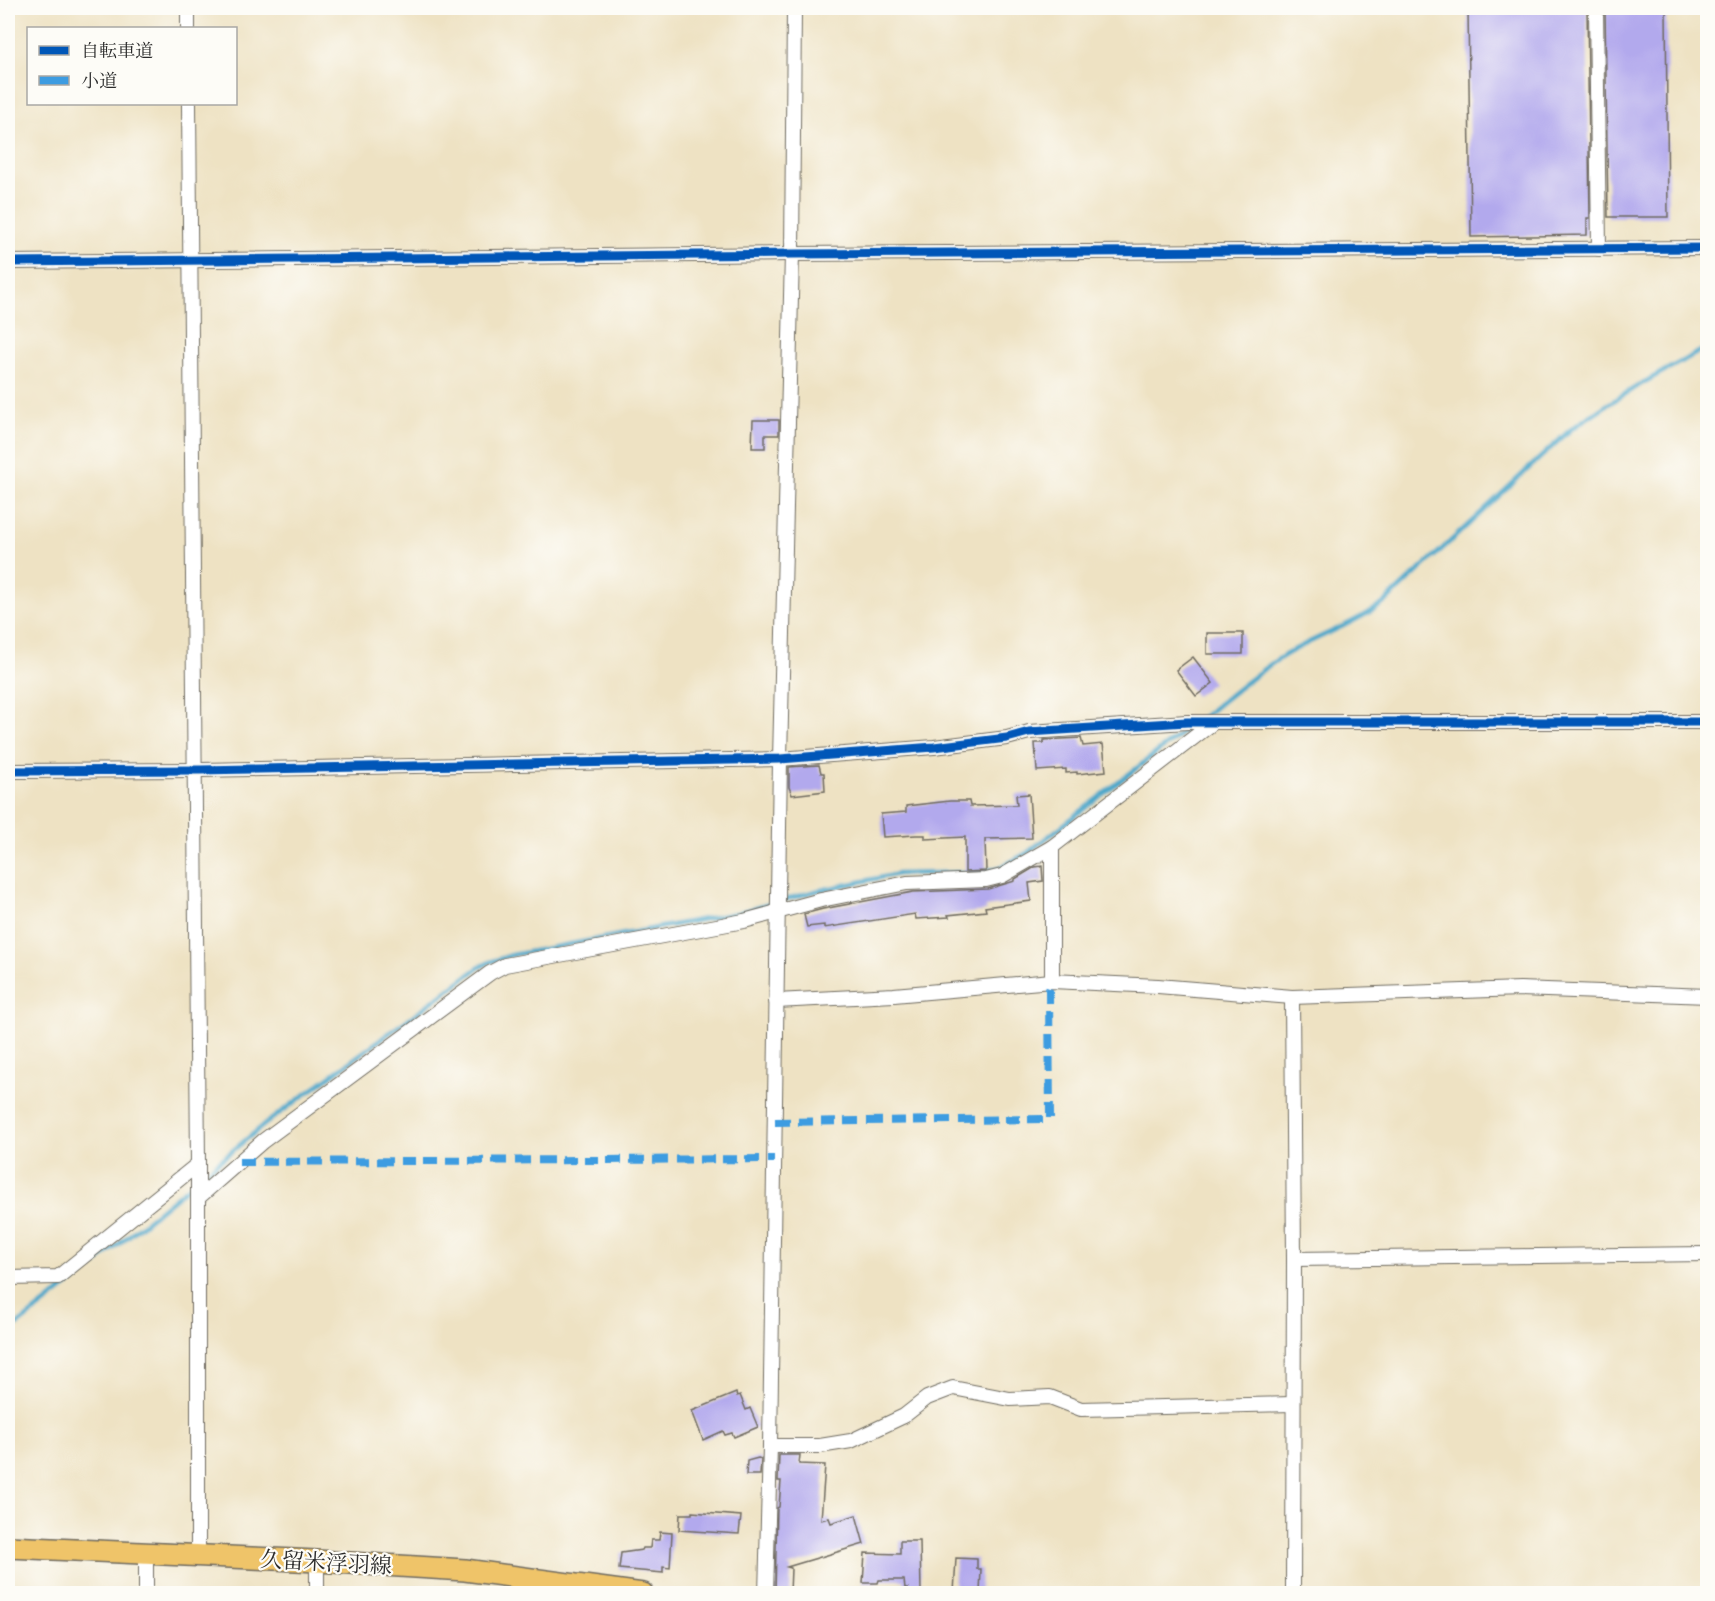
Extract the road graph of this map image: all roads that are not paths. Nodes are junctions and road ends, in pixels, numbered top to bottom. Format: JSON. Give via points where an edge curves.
{"nodes":[{"id":1,"x":188,"y":8,"type":"edge"},
{"id":2,"x":794,"y":8,"type":"edge"},
{"id":3,"x":1596,"y":8,"type":"edge"},
{"id":4,"x":188,"y":27,"type":"edge"},
{"id":5,"x":189,"y":105,"type":"edge"},
{"id":6,"x":1707,"y":248,"type":"edge"},
{"id":7,"x":1599,"y":249,"type":"junction"},
{"id":8,"x":792,"y":254,"type":"junction"},
{"id":9,"x":190,"y":260,"type":"junction"},
{"id":10,"x":8,"y":262,"type":"edge"},
{"id":11,"x":1210,"y":722,"type":"junction"},
{"id":12,"x":1707,"y":722,"type":"edge"},
{"id":13,"x":780,"y":759,"type":"junction"},
{"id":14,"x":194,"y":770,"type":"junction"},
{"id":15,"x":8,"y":771,"type":"edge"},
{"id":16,"x":1052,"y":848,"type":"junction"},
{"id":17,"x":778,"y":905,"type":"junction"},
{"id":18,"x":1052,"y":981,"type":"junction"},
{"id":19,"x":1707,"y":996,"type":"edge"},
{"id":20,"x":1292,"y":998,"type":"junction"},
{"id":21,"x":776,"y":1001,"type":"junction"},
{"id":22,"x":198,"y":1166,"type":"junction"},
{"id":23,"x":198,"y":1192,"type":"junction"},
{"id":24,"x":1707,"y":1254,"type":"edge"},
{"id":25,"x":1294,"y":1259,"type":"junction"},
{"id":26,"x":8,"y":1278,"type":"edge"},
{"id":27,"x":1292,"y":1404,"type":"junction"},
{"id":28,"x":770,"y":1446,"type":"junction"},
{"id":29,"x":8,"y":1547,"type":"edge"},
{"id":30,"x":146,"y":1553,"type":"junction"},
{"id":31,"x":198,"y":1556,"type":"junction"},
{"id":32,"x":317,"y":1560,"type":"junction"},
{"id":33,"x":146,"y":1593,"type":"edge"},
{"id":34,"x":317,"y":1593,"type":"edge"},
{"id":35,"x":643,"y":1593,"type":"edge"},
{"id":36,"x":766,"y":1593,"type":"edge"},
{"id":37,"x":1293,"y":1593,"type":"edge"}],
"edges":[{"from":1,"to":4,"type":"street"},
{"from":2,"to":8,"type":"street"},
{"from":3,"to":7,"type":"street"},
{"from":5,"to":9,"type":"street"},
{"from":6,"to":7,"type":"street"},
{"from":7,"to":8,"type":"street"},
{"from":8,"to":9,"type":"street"},
{"from":8,"to":13,"type":"street"},
{"from":9,"to":10,"type":"street"},
{"from":9,"to":14,"type":"street"},
{"from":11,"to":12,"type":"street"},
{"from":11,"to":13,"type":"street","via":[[1029,732],[934,747]]},
{"from":11,"to":16,"type":"street"},
{"from":13,"to":14,"type":"street"},
{"from":13,"to":17,"type":"street"},
{"from":14,"to":15,"type":"street"},
{"from":14,"to":22,"type":"street"},
{"from":16,"to":17,"type":"street","via":[[1002,876],[986,880],[907,883]]},
{"from":16,"to":18,"type":"street"},
{"from":17,"to":21,"type":"street"},
{"from":17,"to":23,"type":"street","via":[[744,921],[505,965]]},
{"from":18,"to":20,"type":"street"},
{"from":18,"to":21,"type":"street"},
{"from":19,"to":20,"type":"street","via":[[1521,989]]},
{"from":20,"to":25,"type":"street"},
{"from":21,"to":28,"type":"street"},
{"from":22,"to":23,"type":"street"},
{"from":22,"to":26,"type":"street","via":[[58,1277]]},
{"from":23,"to":31,"type":"street"},
{"from":24,"to":25,"type":"street"},
{"from":25,"to":27,"type":"street"},
{"from":27,"to":28,"type":"street","via":[[1081,1410],[1050,1397],[1010,1399],[952,1388],[851,1441],[820,1446]]},
{"from":27,"to":37,"type":"street"},
{"from":28,"to":36,"type":"street"},
{"from":29,"to":30,"type":"main road","name":"久留米浮羽線"},
{"from":30,"to":31,"type":"main road","name":"久留米浮羽線"},
{"from":30,"to":33,"type":"street"},
{"from":31,"to":32,"type":"main road","name":"久留米浮羽線"},
{"from":32,"to":34,"type":"street"},
{"from":32,"to":35,"type":"main road","name":"久留米浮羽線","via":[[465,1570]]}]}
